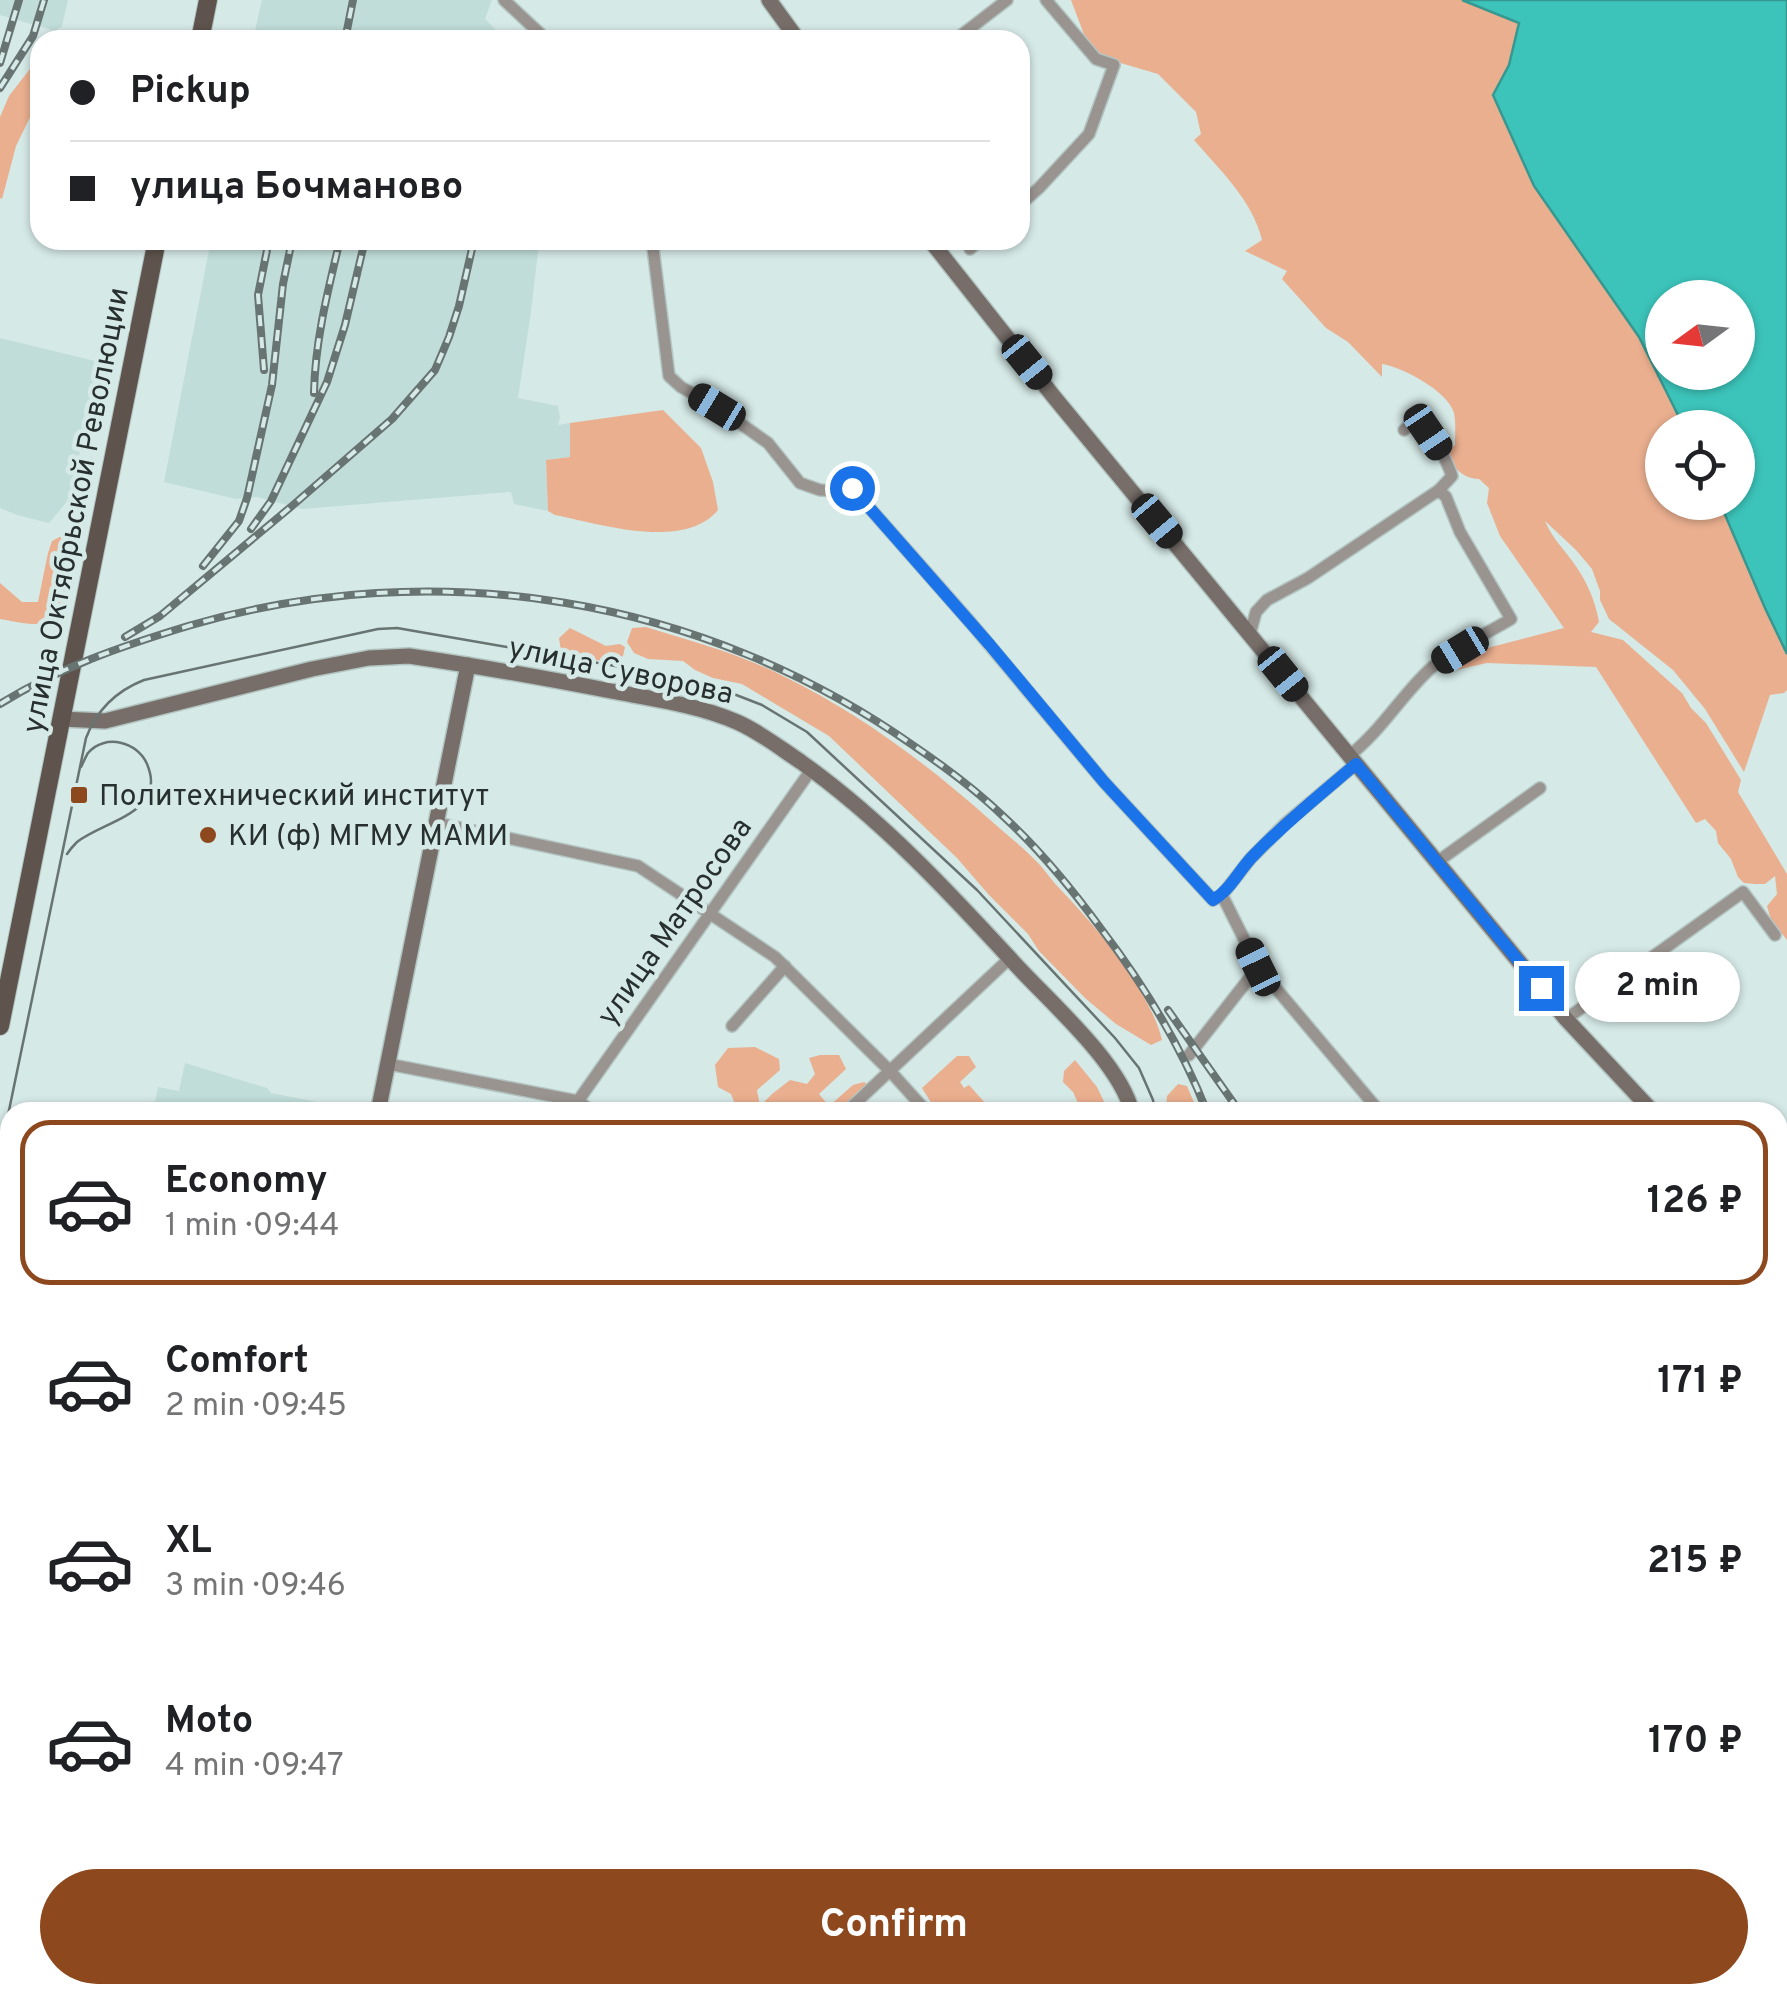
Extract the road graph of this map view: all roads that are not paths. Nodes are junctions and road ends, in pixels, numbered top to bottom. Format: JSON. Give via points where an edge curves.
{"nodes":[{"id":1,"x":208,"y":0,"type":"edge"},
{"id":2,"x":504,"y":0,"type":"edge"},
{"id":3,"x":769,"y":0,"type":"edge"},
{"id":4,"x":1007,"y":0,"type":"edge"},
{"id":5,"x":1046,"y":0,"type":"edge"},
{"id":6,"x":202,"y":30,"type":"edge"},
{"id":7,"x":536,"y":30,"type":"edge"},
{"id":8,"x":791,"y":30,"type":"edge"},
{"id":9,"x":968,"y":30,"type":"edge"},
{"id":10,"x":1030,"y":196,"type":"edge"},
{"id":11,"x":155,"y":250,"type":"edge"},
{"id":12,"x":653,"y":250,"type":"edge"},
{"id":13,"x":938,"y":250,"type":"edge"},
{"id":14,"x":1404,"y":430,"type":"dead end"},
{"id":15,"x":1439,"y":490,"type":"junction"},
{"id":16,"x":1250,"y":634,"type":"junction"},
{"id":17,"x":468,"y":665,"type":"junction"},
{"id":18,"x":61,"y":719,"type":"junction"},
{"id":19,"x":1353,"y":760,"type":"junction"},
{"id":20,"x":811,"y":770,"type":"junction"},
{"id":21,"x":1540,"y":788,"type":"dead end"},
{"id":22,"x":436,"y":823,"type":"junction"},
{"id":23,"x":1437,"y":862,"type":"junction"},
{"id":24,"x":1222,"y":895,"type":"junction"},
{"id":25,"x":710,"y":914,"type":"junction"},
{"id":26,"x":1776,"y":934,"type":"dead end"},
{"id":27,"x":1010,"y":958,"type":"junction"},
{"id":28,"x":785,"y":966,"type":"junction"},
{"id":29,"x":1258,"y":967,"type":"junction"},
{"id":30,"x":1566,"y":1019,"type":"junction"},
{"id":31,"x":0,"y":1026,"type":"edge"},
{"id":32,"x":732,"y":1026,"type":"dead end"},
{"id":33,"x":1189,"y":1054,"type":"dead end"},
{"id":34,"x":388,"y":1064,"type":"junction"},
{"id":35,"x":890,"y":1071,"type":"junction"},
{"id":36,"x":578,"y":1101,"type":"joint"},
{"id":37,"x":380,"y":1102,"type":"edge"},
{"id":38,"x":857,"y":1102,"type":"edge"},
{"id":39,"x":918,"y":1102,"type":"edge"},
{"id":40,"x":1130,"y":1102,"type":"edge"},
{"id":41,"x":1372,"y":1102,"type":"edge"},
{"id":42,"x":1644,"y":1102,"type":"edge"}],
"edges":[{"from":1,"to":6,"type":"main road"},
{"from":2,"to":7,"type":"street"},
{"from":3,"to":8,"type":"street"},
{"from":4,"to":9,"type":"street"},
{"from":5,"to":10,"type":"street","via":[[1096,59],[1114,65],[1089,134]]},
{"from":11,"to":18,"type":"main road","name":"улица Октябрьской Революции"},
{"from":12,"to":24,"type":"street","via":[[668,376],[768,443],[800,484],[852,488],[1104,782],[1213,900]]},
{"from":13,"to":16,"type":"street"},
{"from":14,"to":15,"type":"street","via":[[1419,424],[1445,458],[1452,476]]},
{"from":15,"to":16,"type":"street","via":[[1267,600]]},
{"from":15,"to":19,"type":"street","via":[[1511,619],[1434,666]]},
{"from":16,"to":19,"type":"street"},
{"from":17,"to":18,"type":"street","name":"улица Суворова","via":[[368,658],[104,721]]},
{"from":17,"to":20,"type":"street","name":"улица Суворова","via":[[713,713],[758,732]]},
{"from":17,"to":22,"type":"street"},
{"from":18,"to":31,"type":"main road","name":"улица Октябрьской Революции"},
{"from":19,"to":23,"type":"street"},
{"from":19,"to":24,"type":"street"},
{"from":20,"to":25,"type":"street","name":"улица Матросова"},
{"from":20,"to":27,"type":"street","name":"улица Суворова","via":[[886,830]]},
{"from":21,"to":23,"type":"street"},
{"from":22,"to":25,"type":"street","via":[[638,866]]},
{"from":22,"to":34,"type":"street"},
{"from":23,"to":30,"type":"street"},
{"from":24,"to":29,"type":"street"},
{"from":25,"to":28,"type":"street"},
{"from":25,"to":36,"type":"street","name":"улица Матросова"},
{"from":26,"to":30,"type":"street","via":[[1743,892]]},
{"from":27,"to":35,"type":"street"},
{"from":27,"to":40,"type":"street","name":"улица Суворова","via":[[1110,1065]]},
{"from":28,"to":32,"type":"street"},
{"from":28,"to":35,"type":"street"},
{"from":29,"to":33,"type":"street"},
{"from":29,"to":41,"type":"street"},
{"from":30,"to":42,"type":"street"},
{"from":34,"to":36,"type":"street"},
{"from":34,"to":37,"type":"street"},
{"from":35,"to":38,"type":"street"},
{"from":35,"to":39,"type":"street"}]}
